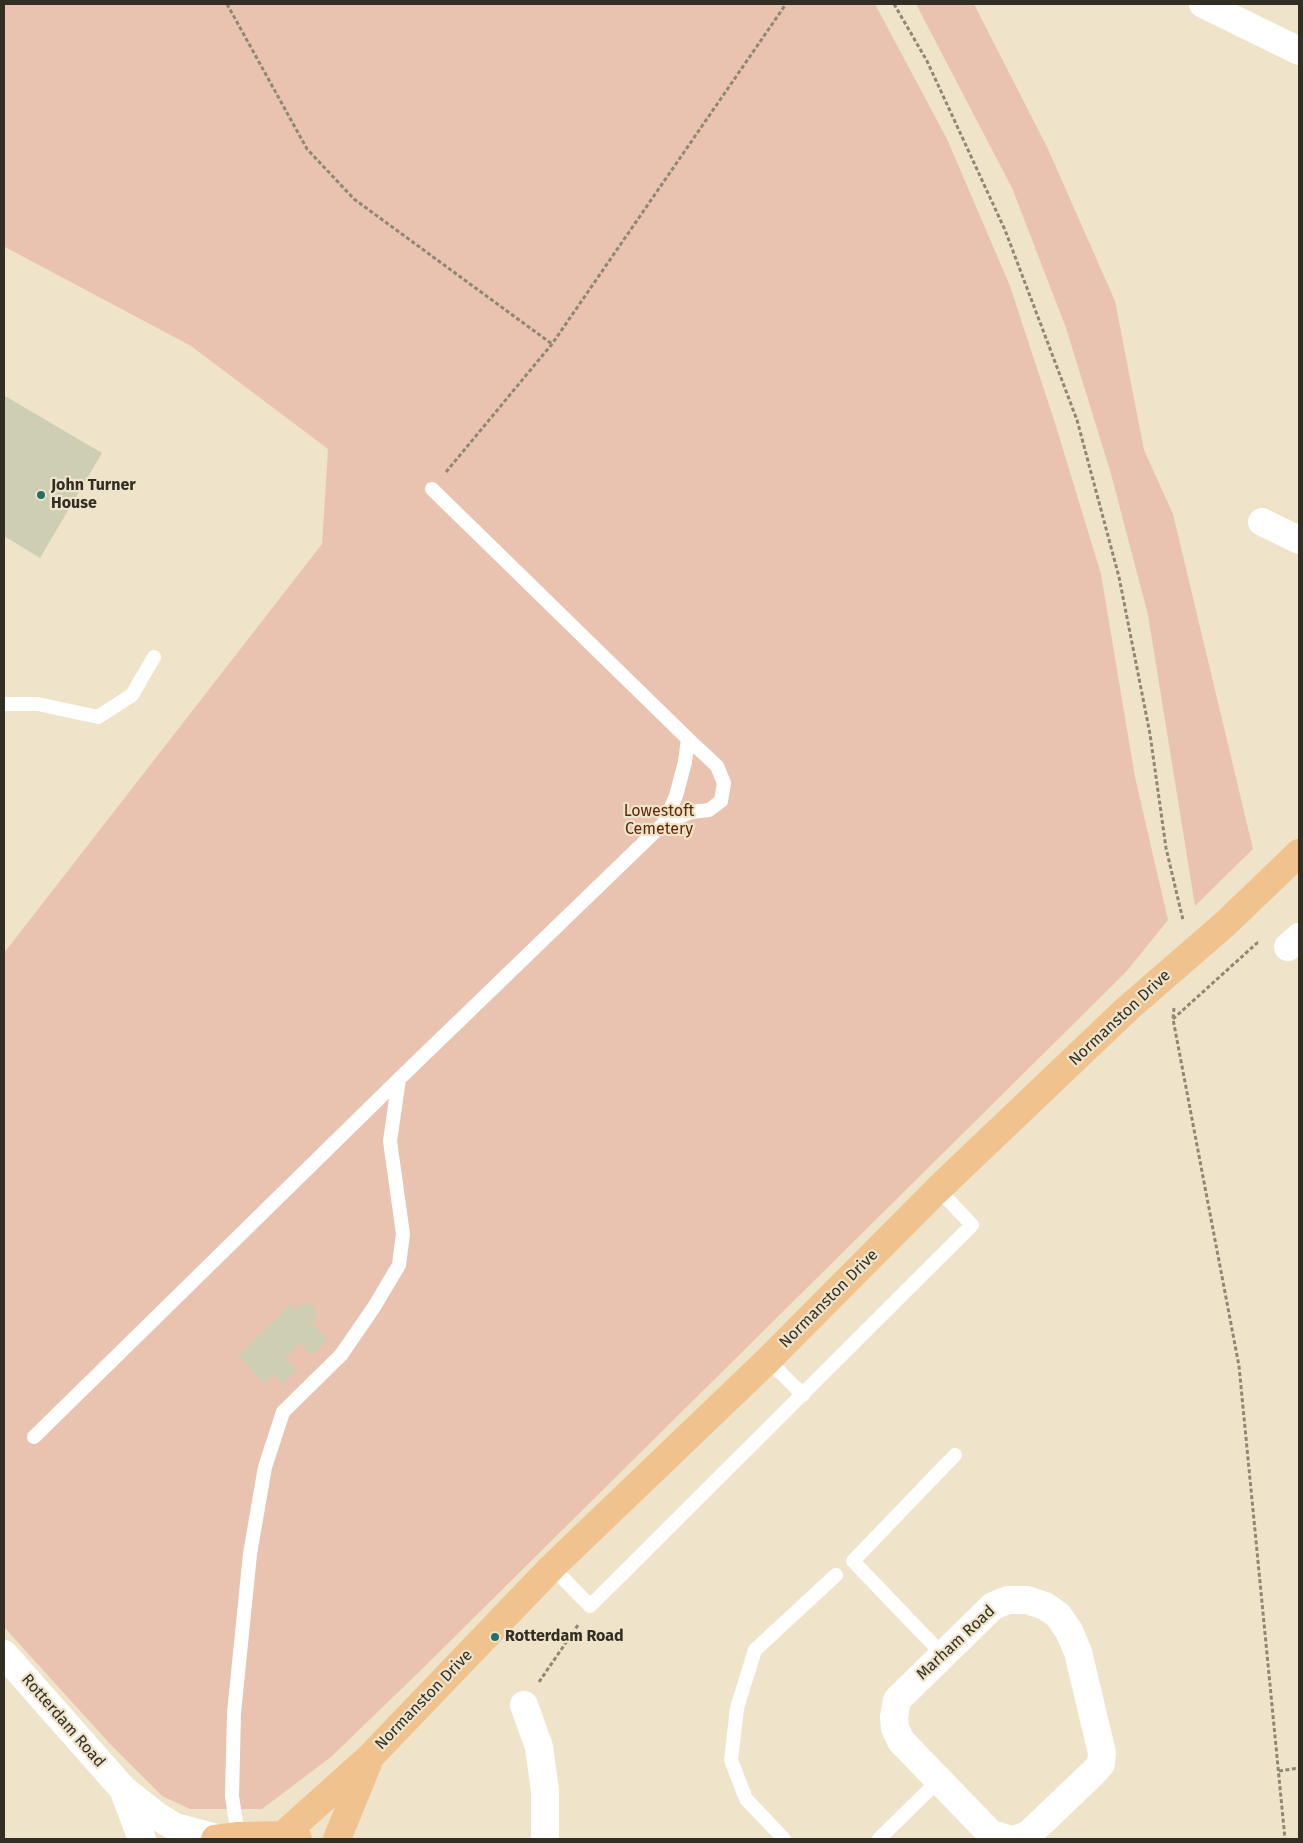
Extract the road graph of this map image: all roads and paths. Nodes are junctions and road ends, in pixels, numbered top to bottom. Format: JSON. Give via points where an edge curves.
{"nodes":[{"id":1,"x":227,"y":4,"type":"edge"},
{"id":2,"x":786,"y":4,"type":"edge"},
{"id":3,"x":894,"y":4,"type":"edge"},
{"id":4,"x":1203,"y":4,"type":"edge"},
{"id":5,"x":1299,"y":51,"type":"edge"},
{"id":6,"x":552,"y":344,"type":"junction"},
{"id":7,"x":432,"y":489,"type":"joint"},
{"id":8,"x":1262,"y":522,"type":"dead end"},
{"id":9,"x":1299,"y":540,"type":"edge"},
{"id":10,"x":154,"y":657,"type":"dead end"},
{"id":11,"x":4,"y":704,"type":"edge"},
{"id":12,"x":688,"y":739,"type":"junction"},
{"id":13,"x":664,"y":823,"type":"junction"},
{"id":14,"x":1299,"y":853,"type":"edge"},
{"id":15,"x":1182,"y":928,"type":"dead end"},
{"id":16,"x":1242,"y":958,"type":"dead end"},
{"id":17,"x":1175,"y":1001,"type":"dead end"},
{"id":18,"x":1173,"y":1019,"type":"junction"},
{"id":19,"x":399,"y":1079,"type":"junction"},
{"id":20,"x":938,"y":1190,"type":"junction"},
{"id":21,"x":768,"y":1360,"type":"junction"},
{"id":22,"x":803,"y":1395,"type":"junction"},
{"id":23,"x":34,"y":1438,"type":"dead end"},
{"id":24,"x":955,"y":1455,"type":"dead end"},
{"id":25,"x":552,"y":1567,"type":"junction"},
{"id":26,"x":836,"y":1575,"type":"dead end"},
{"id":27,"x":590,"y":1606,"type":"junction"},
{"id":28,"x":4,"y":1654,"type":"edge"},
{"id":29,"x":943,"y":1655,"type":"junction"},
{"id":30,"x":524,"y":1706,"type":"joint"},
{"id":31,"x":370,"y":1757,"type":"junction"},
{"id":32,"x":1299,"y":1768,"type":"edge"},
{"id":33,"x":1278,"y":1771,"type":"junction"},
{"id":34,"x":939,"y":1780,"type":"junction"},
{"id":35,"x":123,"y":1789,"type":"junction"},
{"id":36,"x":290,"y":1837,"type":"edge"},
{"id":37,"x":223,"y":1838,"type":"edge"},
{"id":38,"x":142,"y":1839,"type":"edge"},
{"id":39,"x":338,"y":1839,"type":"edge"},
{"id":40,"x":545,"y":1839,"type":"edge"},
{"id":41,"x":784,"y":1839,"type":"edge"},
{"id":42,"x":879,"y":1839,"type":"edge"},
{"id":43,"x":1008,"y":1839,"type":"edge"},
{"id":44,"x":1016,"y":1839,"type":"edge"},
{"id":45,"x":1285,"y":1839,"type":"edge"}],
"edges":[{"from":1,"to":6,"type":"path","via":[[307,149],[354,199]]},
{"from":2,"to":6,"type":"path"},
{"from":3,"to":15,"type":"path","via":[[927,61],[1005,230],[1077,420],[1119,576],[1150,734],[1166,848],[1184,919]]},
{"from":4,"to":5,"type":"street"},
{"from":6,"to":7,"type":"path"},
{"from":7,"to":12,"type":"lane"},
{"from":8,"to":9,"type":"street"},
{"from":10,"to":11,"type":"lane","via":[[132,695],[98,717],[38,704]]},
{"from":12,"to":13,"type":"lane","via":[[676,796]]},
{"from":12,"to":13,"type":"lane","via":[[717,766],[724,783],[721,800],[709,810],[692,812]]},
{"from":13,"to":19,"type":"lane"},
{"from":14,"to":20,"type":"main road","name":"Normanston Drive","via":[[1225,924],[1127,1009]]},
{"from":16,"to":18,"type":"path"},
{"from":17,"to":18,"type":"path"},
{"from":18,"to":33,"type":"path","via":[[1239,1366]]},
{"from":19,"to":23,"type":"lane"},
{"from":19,"to":37,"type":"lane","via":[[390,1141],[403,1234],[398,1265],[341,1355],[283,1412],[265,1467],[250,1554],[234,1713],[232,1796]]},
{"from":20,"to":21,"type":"main road","name":"Normanston Drive"},
{"from":20,"to":22,"type":"lane","via":[[972,1225]]},
{"from":21,"to":22,"type":"lane"},
{"from":21,"to":25,"type":"main road","name":"Normanston Drive"},
{"from":22,"to":27,"type":"lane"},
{"from":24,"to":29,"type":"lane","via":[[853,1561]]},
{"from":25,"to":27,"type":"lane"},
{"from":25,"to":31,"type":"main road","name":"Normanston Drive"},
{"from":26,"to":41,"type":"lane","via":[[756,1650],[737,1708],[732,1760],[746,1799]]},
{"from":27,"to":30,"type":"path"},
{"from":28,"to":35,"type":"street","name":"Rotterdam Road"},
{"from":29,"to":34,"type":"street","name":"Marham Road","via":[[897,1700],[894,1717],[901,1741]]},
{"from":29,"to":44,"type":"street","name":"Marham Road","via":[[993,1606],[1008,1600],[1027,1600],[1058,1615],[1078,1652],[1102,1752],[1101,1764],[1028,1834]]},
{"from":30,"to":40,"type":"street","via":[[539,1747],[545,1791]]},
{"from":31,"to":36,"type":"main road","name":"Normanston Drive"},
{"from":31,"to":39,"type":"main road","name":"Normanston Drive"},
{"from":32,"to":33,"type":"path"},
{"from":33,"to":45,"type":"path"},
{"from":34,"to":42,"type":"lane"},
{"from":34,"to":43,"type":"street","name":"Marham Road","via":[[991,1834]]},
{"from":35,"to":37,"type":"street","name":"Rotterdam Road","via":[[175,1827]]},
{"from":35,"to":38,"type":"street","name":"Rotterdam Road"},
{"from":36,"to":37,"type":"main road"}]}
